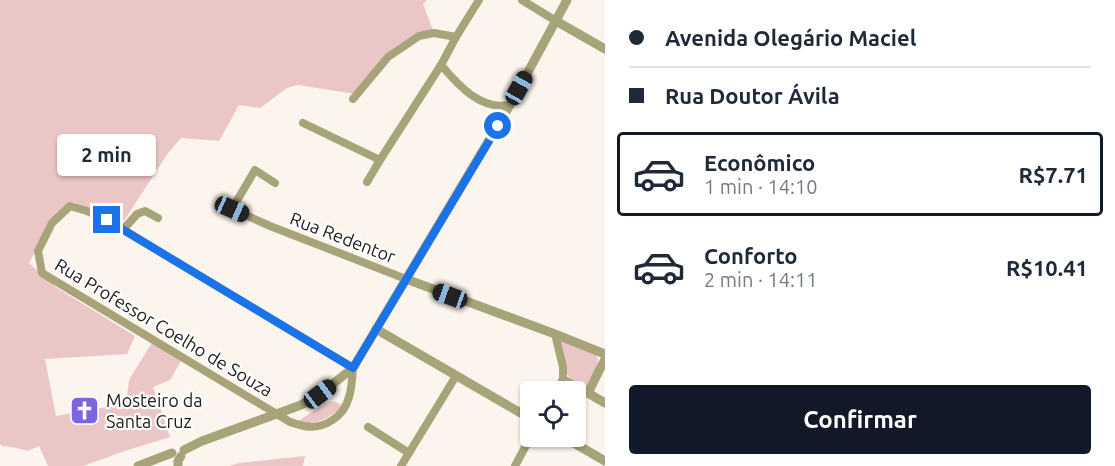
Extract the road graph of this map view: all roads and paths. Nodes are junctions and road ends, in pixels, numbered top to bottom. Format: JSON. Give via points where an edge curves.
{"nodes":[{"id":1,"x":479,"y":0,"type":"edge"},
{"id":2,"x":522,"y":0,"type":"edge"},
{"id":3,"x":567,"y":0,"type":"edge"},
{"id":4,"x":556,"y":21,"type":"junction"},
{"id":5,"x":456,"y":37,"type":"junction"},
{"id":6,"x":605,"y":49,"type":"edge"},
{"id":7,"x":441,"y":65,"type":"junction"},
{"id":8,"x":353,"y":99,"type":"dead end"},
{"id":9,"x":510,"y":105,"type":"junction"},
{"id":10,"x":303,"y":123,"type":"dead end"},
{"id":11,"x":380,"y":160,"type":"junction"},
{"id":12,"x":367,"y":182,"type":"dead end"},
{"id":13,"x":275,"y":183,"type":"dead end"},
{"id":14,"x":158,"y":218,"type":"dead end"},
{"id":15,"x":123,"y":230,"type":"junction"},
{"id":16,"x":406,"y":279,"type":"junction"},
{"id":17,"x":376,"y":329,"type":"junction"},
{"id":18,"x":555,"y":334,"type":"junction"},
{"id":19,"x":605,"y":354,"type":"edge"},
{"id":20,"x":605,"y":359,"type":"edge"},
{"id":21,"x":353,"y":368,"type":"junction"},
{"id":22,"x":456,"y":376,"type":"junction"},
{"id":23,"x":563,"y":379,"type":"joint"},
{"id":24,"x":588,"y":393,"type":"junction"},
{"id":25,"x":605,"y":403,"type":"edge"},
{"id":26,"x":276,"y":413,"type":"junction"},
{"id":27,"x":520,"y":413,"type":"edge"},
{"id":28,"x":368,"y":427,"type":"dead end"},
{"id":29,"x":525,"y":447,"type":"edge"},
{"id":30,"x":581,"y":447,"type":"edge"},
{"id":31,"x":409,"y":453,"type":"junction"},
{"id":32,"x":179,"y":456,"type":"edge"},
{"id":33,"x":605,"y":461,"type":"edge"},
{"id":34,"x":138,"y":466,"type":"edge"},
{"id":35,"x":401,"y":466,"type":"edge"},
{"id":36,"x":514,"y":466,"type":"edge"}],
"edges":[{"from":1,"to":5,"type":"street"},
{"from":2,"to":4,"type":"street"},
{"from":3,"to":4,"type":"street"},
{"from":4,"to":6,"type":"street"},
{"from":4,"to":9,"type":"street"},
{"from":5,"to":7,"type":"street"},
{"from":5,"to":8,"type":"street","via":[[434,33],[419,36],[388,57]]},
{"from":7,"to":9,"type":"street","via":[[474,97],[489,105]]},
{"from":7,"to":11,"type":"street"},
{"from":9,"to":16,"type":"street"},
{"from":10,"to":11,"type":"street"},
{"from":11,"to":12,"type":"street"},
{"from":13,"to":16,"type":"street","name":"Rua Redentor","via":[[255,170],[232,209]]},
{"from":14,"to":15,"type":"street","via":[[145,212],[136,214]]},
{"from":15,"to":21,"type":"street"},
{"from":15,"to":26,"type":"street","name":"Rua Professor Coelho de Souza","via":[[87,210],[70,206],[52,223],[38,251],[42,273]]},
{"from":16,"to":17,"type":"street"},
{"from":16,"to":18,"type":"street","name":"Rua Redentor"},
{"from":17,"to":21,"type":"street"},
{"from":17,"to":22,"type":"street"},
{"from":18,"to":19,"type":"street","name":"Rua Redentor"},
{"from":18,"to":23,"type":"street"},
{"from":20,"to":24,"type":"street"},
{"from":21,"to":26,"type":"street","via":[[320,394]]},
{"from":21,"to":26,"type":"street","via":[[349,399],[333,420],[306,427]]},
{"from":22,"to":27,"type":"street"},
{"from":22,"to":31,"type":"street"},
{"from":23,"to":24,"type":"street"},
{"from":24,"to":25,"type":"street"},
{"from":26,"to":32,"type":"street","via":[[202,441]]},
{"from":28,"to":31,"type":"street"},
{"from":29,"to":36,"type":"street"},
{"from":30,"to":33,"type":"street"},
{"from":31,"to":35,"type":"street"},
{"from":32,"to":34,"type":"street"}]}
